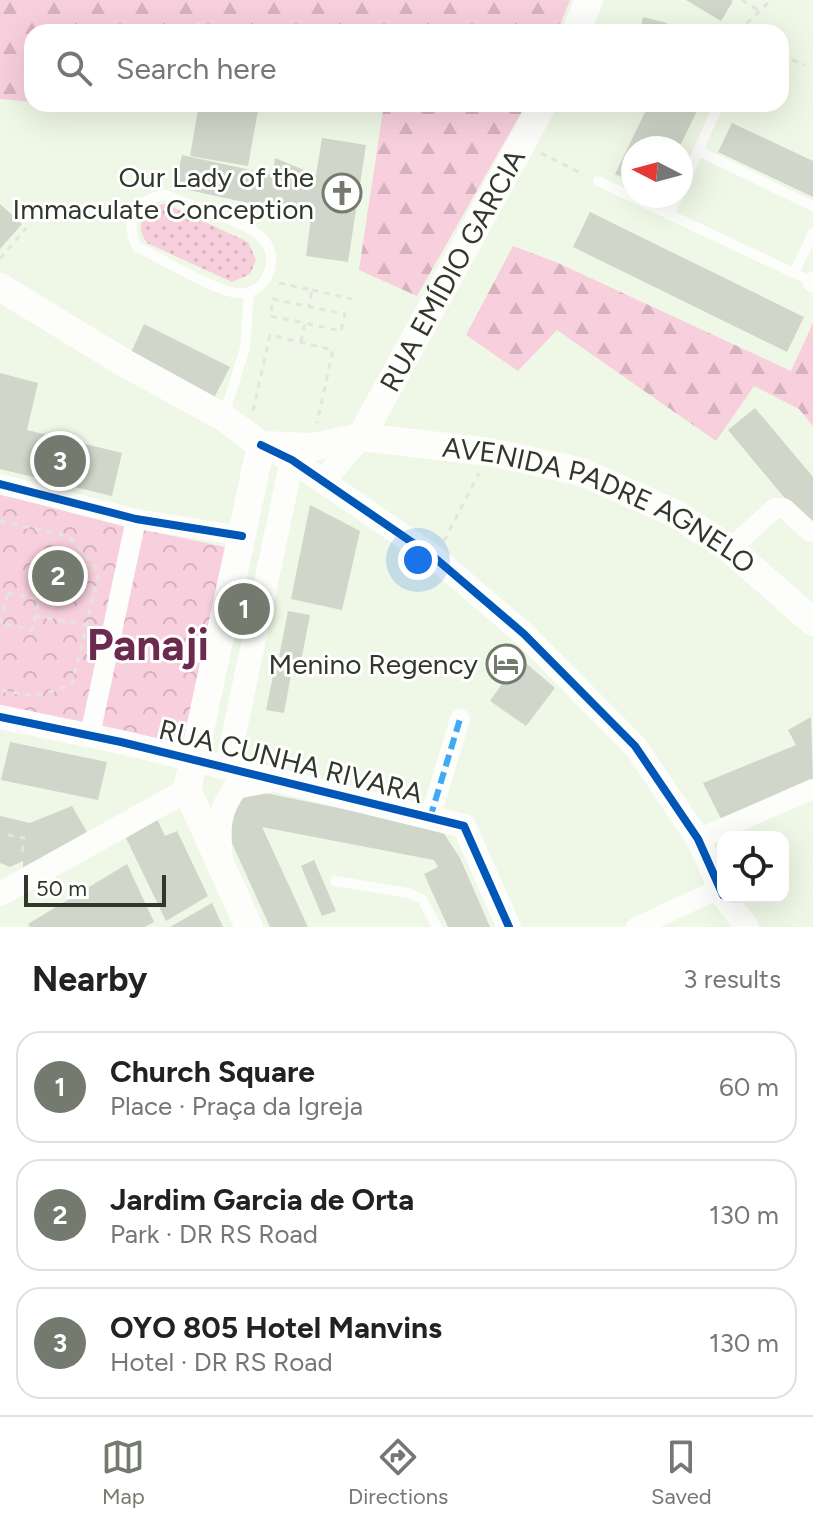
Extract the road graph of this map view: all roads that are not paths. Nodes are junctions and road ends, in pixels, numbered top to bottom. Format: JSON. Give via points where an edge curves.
{"nodes":[{"id":1,"x":589,"y":0,"type":"edge"},
{"id":2,"x":579,"y":24,"type":"edge"},
{"id":3,"x":539,"y":112,"type":"edge"},
{"id":4,"x":715,"y":112,"type":"edge"},
{"id":5,"x":698,"y":151,"type":"junction"},
{"id":6,"x":693,"y":162,"type":"edge"},
{"id":7,"x":598,"y":181,"type":"road end"},
{"id":8,"x":813,"y":206,"type":"edge"},
{"id":9,"x":672,"y":208,"type":"edge"},
{"id":10,"x":669,"y":215,"type":"junction"},
{"id":11,"x":813,"y":233,"type":"edge"},
{"id":12,"x":808,"y":280,"type":"edge"},
{"id":13,"x":249,"y":292,"type":"junction"},
{"id":14,"x":2,"y":295,"type":"edge"},
{"id":15,"x":223,"y":417,"type":"junction"},
{"id":16,"x":361,"y":437,"type":"junction"},
{"id":17,"x":255,"y":439,"type":"junction"},
{"id":18,"x":302,"y":453,"type":"junction"},
{"id":19,"x":323,"y":481,"type":"junction"},
{"id":20,"x":0,"y":484,"type":"edge"},
{"id":21,"x":136,"y":519,"type":"junction"},
{"id":22,"x":810,"y":532,"type":"dead end"},
{"id":23,"x":242,"y":536,"type":"junction"},
{"id":24,"x":730,"y":549,"type":"junction"},
{"id":25,"x":813,"y":622,"type":"edge"},
{"id":26,"x":0,"y":717,"type":"edge"},
{"id":27,"x":460,"y":719,"type":"dead end"},
{"id":28,"x":90,"y":735,"type":"junction"},
{"id":29,"x":194,"y":760,"type":"junction"},
{"id":30,"x":227,"y":767,"type":"junction"},
{"id":31,"x":279,"y":780,"type":"junction"},
{"id":32,"x":813,"y":789,"type":"edge"},
{"id":33,"x":187,"y":790,"type":"junction"},
{"id":34,"x":430,"y":818,"type":"junction"},
{"id":35,"x":698,"y":839,"type":"junction"},
{"id":36,"x":221,"y":860,"type":"junction"},
{"id":37,"x":335,"y":881,"type":"dead end"},
{"id":38,"x":717,"y":883,"type":"edge"},
{"id":39,"x":10,"y":884,"type":"edge"},
{"id":40,"x":717,"y":896,"type":"edge"},
{"id":41,"x":729,"y":903,"type":"edge"},
{"id":42,"x":249,"y":927,"type":"edge"},
{"id":43,"x":437,"y":927,"type":"edge"},
{"id":44,"x":509,"y":927,"type":"edge"},
{"id":45,"x":636,"y":927,"type":"edge"},
{"id":46,"x":747,"y":927,"type":"edge"}],
"edges":[{"from":1,"to":2,"type":"main road"},
{"from":3,"to":16,"type":"main road","name":"RUA EMÍDIO GARCIA"},
{"from":4,"to":5,"type":"lane"},
{"from":5,"to":6,"type":"lane"},
{"from":5,"to":8,"type":"lane"},
{"from":7,"to":10,"type":"lane"},
{"from":9,"to":10,"type":"lane"},
{"from":10,"to":12,"type":"lane"},
{"from":11,"to":12,"type":"lane"},
{"from":13,"to":13,"type":"lane","via":[[227,291],[137,247],[131,223],[141,204],[166,195],[261,237],[272,264],[262,284]]},
{"from":13,"to":15,"type":"lane","via":[[245,348]]},
{"from":14,"to":15,"type":"main road"},
{"from":15,"to":17,"type":"main road"},
{"from":16,"to":18,"type":"main road"},
{"from":16,"to":19,"type":"street","name":"RUA EMÍDIO GARCIA"},
{"from":16,"to":24,"type":"main road","name":"AVENIDA PADRE AGNELO","via":[[490,452],[582,472],[676,514]]},
{"from":17,"to":18,"type":"main road"},
{"from":17,"to":23,"type":"main road"},
{"from":18,"to":19,"type":"street"},
{"from":18,"to":30,"type":"street"},
{"from":19,"to":35,"type":"street","via":[[435,558],[524,634],[635,746]]},
{"from":20,"to":21,"type":"street"},
{"from":21,"to":23,"type":"street"},
{"from":21,"to":28,"type":"street"},
{"from":22,"to":24,"type":"street","via":[[784,508],[775,508]]},
{"from":23,"to":29,"type":"main road"},
{"from":24,"to":25,"type":"main road","name":"AVENIDA PADRE AGNELO"},
{"from":26,"to":28,"type":"street","name":"RUA CUNHA RIVARA"},
{"from":27,"to":34,"type":"street"},
{"from":28,"to":29,"type":"street","name":"RUA CUNHA RIVARA"},
{"from":29,"to":30,"type":"street","name":"RUA CUNHA RIVARA"},
{"from":29,"to":33,"type":"main road"},
{"from":30,"to":31,"type":"street","name":"RUA CUNHA RIVARA"},
{"from":31,"to":34,"type":"street","name":"RUA CUNHA RIVARA"},
{"from":31,"to":36,"type":"street","via":[[236,787],[222,806]]},
{"from":32,"to":35,"type":"street"},
{"from":33,"to":36,"type":"main road"},
{"from":33,"to":39,"type":"street"},
{"from":34,"to":44,"type":"street","name":"RUA CUNHA RIVARA","via":[[464,826]]},
{"from":35,"to":38,"type":"street"},
{"from":36,"to":42,"type":"main road"},
{"from":37,"to":43,"type":"lane","via":[[422,899]]},
{"from":40,"to":45,"type":"street"},
{"from":41,"to":46,"type":"street"}]}
